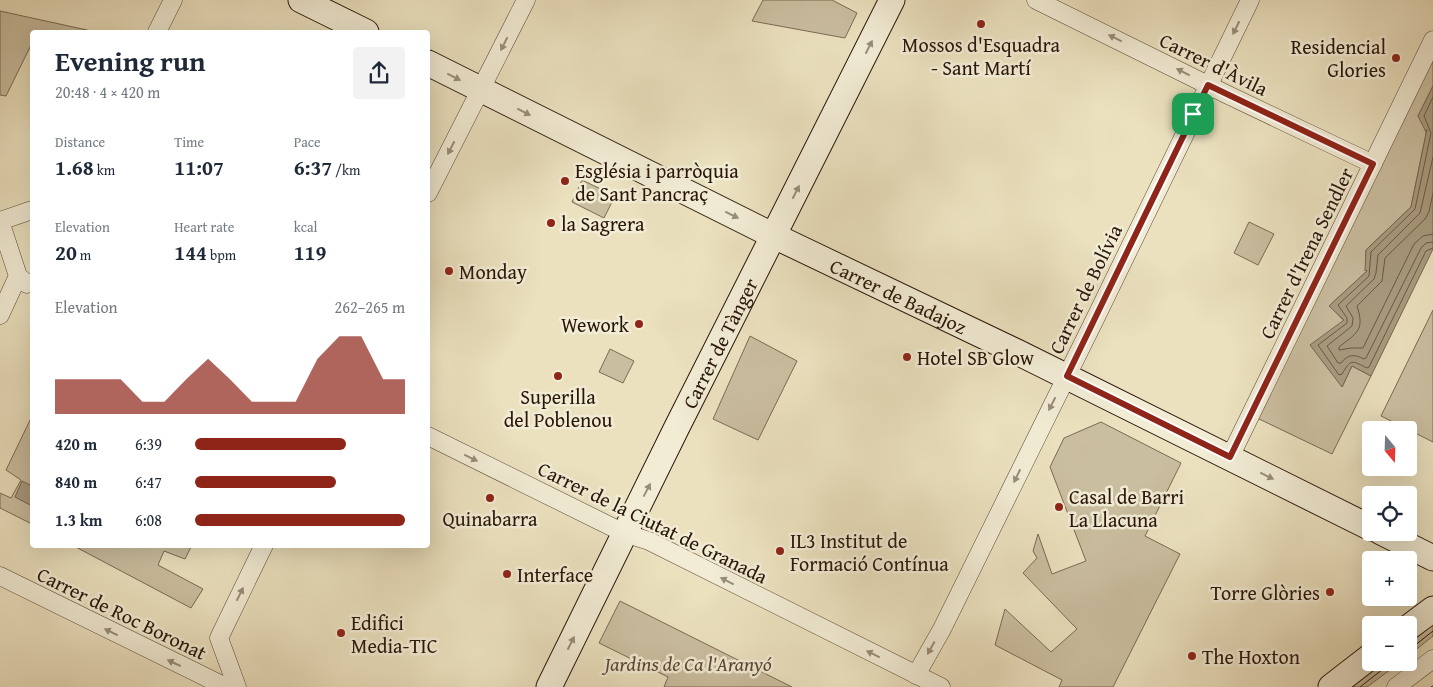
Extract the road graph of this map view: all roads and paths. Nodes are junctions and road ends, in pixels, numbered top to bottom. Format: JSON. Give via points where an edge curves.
{"nodes":[{"id":1,"x":173,"y":0,"type":"edge"},
{"id":2,"x":301,"y":0,"type":"edge"},
{"id":3,"x":526,"y":0,"type":"edge"},
{"id":4,"x":892,"y":0,"type":"edge"},
{"id":5,"x":1036,"y":0,"type":"edge"},
{"id":6,"x":1250,"y":0,"type":"edge"},
{"id":7,"x":158,"y":30,"type":"edge"},
{"id":8,"x":362,"y":30,"type":"edge"},
{"id":9,"x":1433,"y":40,"type":"edge"},
{"id":10,"x":430,"y":64,"type":"edge"},
{"id":11,"x":1208,"y":85,"type":"junction"},
{"id":12,"x":480,"y":90,"type":"junction"},
{"id":13,"x":1373,"y":164,"type":"junction"},
{"id":14,"x":430,"y":190,"type":"edge"},
{"id":15,"x":30,"y":211,"type":"edge"},
{"id":16,"x":0,"y":220,"type":"edge"},
{"id":17,"x":774,"y":236,"type":"junction"},
{"id":18,"x":22,"y":281,"type":"edge"},
{"id":19,"x":0,"y":315,"type":"edge"},
{"id":20,"x":1067,"y":376,"type":"junction"},
{"id":21,"x":430,"y":437,"type":"edge"},
{"id":22,"x":1230,"y":457,"type":"junction"},
{"id":23,"x":1362,"y":523,"type":"edge"},
{"id":24,"x":624,"y":534,"type":"junction"},
{"id":25,"x":1399,"y":541,"type":"edge"},
{"id":26,"x":263,"y":548,"type":"edge"},
{"id":27,"x":1433,"y":558,"type":"edge"},
{"id":28,"x":0,"y":576,"type":"edge"},
{"id":29,"x":1433,"y":609,"type":"edge"},
{"id":30,"x":1417,"y":621,"type":"edge"},
{"id":31,"x":1433,"y":659,"type":"edge"},
{"id":32,"x":1362,"y":663,"type":"edge"},
{"id":33,"x":916,"y":675,"type":"junction"},
{"id":34,"x":226,"y":687,"type":"edge"},
{"id":35,"x":237,"y":687,"type":"edge"},
{"id":36,"x":549,"y":687,"type":"edge"},
{"id":37,"x":940,"y":687,"type":"edge"},
{"id":38,"x":1331,"y":687,"type":"edge"},
{"id":39,"x":1396,"y":687,"type":"edge"}],
"edges":[{"from":1,"to":7,"type":"street"},
{"from":2,"to":8,"type":"street"},
{"from":3,"to":12,"type":"street","one_way":true},
{"from":17,"to":4,"type":"street","name":"Carrer de Tànger","one_way":true},
{"from":11,"to":5,"type":"street","name":"Carrer d'Àvila","one_way":true},
{"from":6,"to":11,"type":"street","name":"Carrer de Bolívia","one_way":true},
{"from":9,"to":13,"type":"street","name":"Carrer d'Irena Sendler"},
{"from":10,"to":12,"type":"street","name":"Carrer de Badajoz","one_way":true},
{"from":11,"to":13,"type":"street","name":"Carrer d'Àvila"},
{"from":11,"to":20,"type":"street","name":"Carrer de Bolívia"},
{"from":12,"to":14,"type":"street","one_way":true},
{"from":12,"to":17,"type":"street","name":"Carrer de Badajoz","one_way":true},
{"from":13,"to":22,"type":"street","name":"Carrer d'Irena Sendler"},
{"from":15,"to":16,"type":"street"},
{"from":16,"to":18,"type":"street"},
{"from":17,"to":20,"type":"street","name":"Carrer de Badajoz"},
{"from":24,"to":17,"type":"street","name":"Carrer de Tànger","one_way":true},
{"from":18,"to":19,"type":"street"},
{"from":20,"to":22,"type":"street","name":"Carrer de Badajoz"},
{"from":20,"to":33,"type":"street","name":"Carrer de Bolívia","one_way":true},
{"from":21,"to":24,"type":"street","name":"Carrer de la Ciutat de Granada","one_way":true},
{"from":22,"to":23,"type":"street","name":"Carrer de Badajoz","one_way":true},
{"from":33,"to":24,"type":"street","name":"Carrer de la Ciutat de Granada","one_way":true,"via":[[649,541]]},
{"from":36,"to":24,"type":"street","name":"Carrer de Tànger","one_way":true},
{"from":25,"to":27,"type":"street"},
{"from":35,"to":26,"type":"street","one_way":true,"via":[[219,638]]},
{"from":34,"to":28,"type":"street","name":"Carrer de Roc Boronat","one_way":true},
{"from":29,"to":30,"type":"street"},
{"from":31,"to":39,"type":"street"},
{"from":32,"to":38,"type":"street"},
{"from":33,"to":37,"type":"street","name":"Carrer de la Ciutat de Granada"}]}
